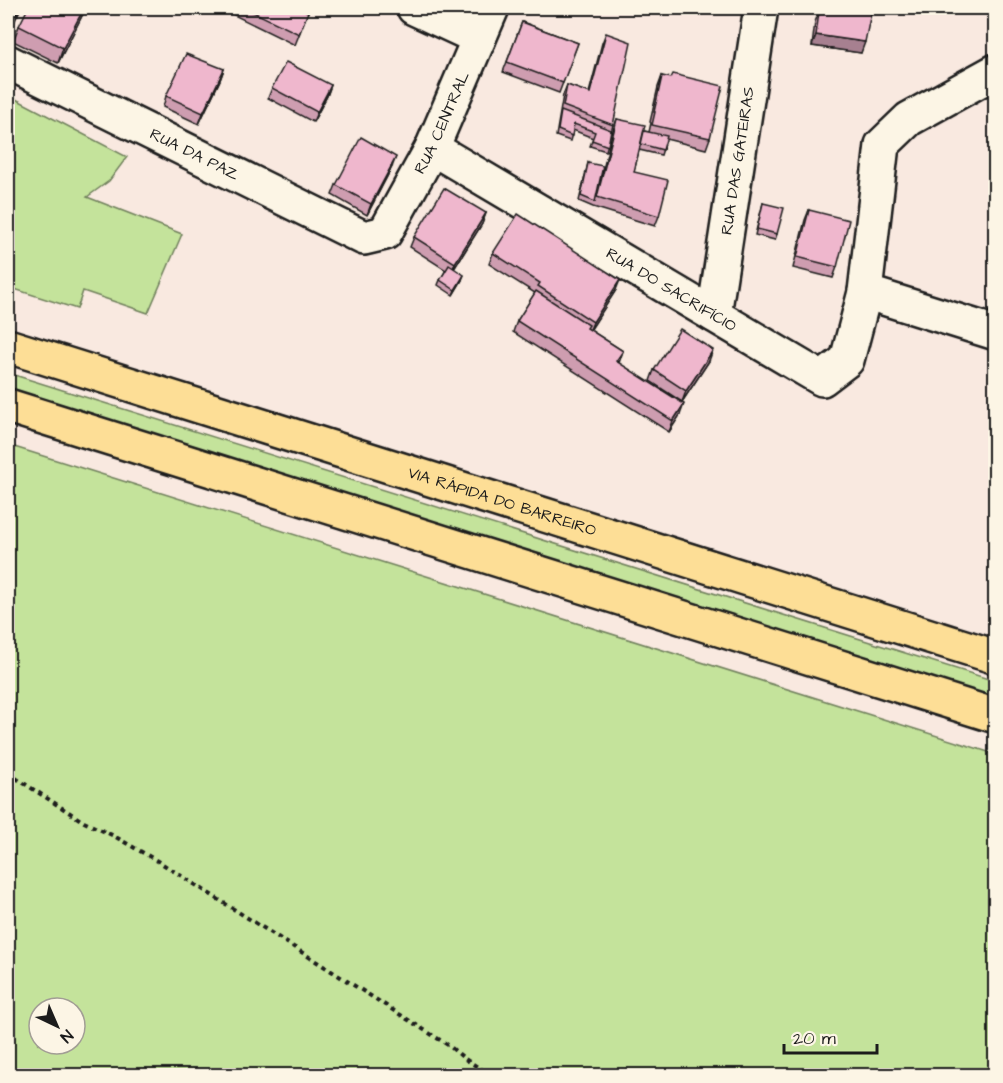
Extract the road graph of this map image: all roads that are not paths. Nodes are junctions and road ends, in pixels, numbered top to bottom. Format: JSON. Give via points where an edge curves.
{"nodes":[{"id":1,"x":414,"y":8,"type":"edge"},
{"id":2,"x":492,"y":8,"type":"edge"},
{"id":3,"x":761,"y":8,"type":"edge"},
{"id":4,"x":479,"y":38,"type":"junction"},
{"id":5,"x":8,"y":62,"type":"edge"},
{"id":6,"x":996,"y":71,"type":"edge"},
{"id":7,"x":432,"y":148,"type":"junction"},
{"id":8,"x":385,"y":233,"type":"joint"},
{"id":9,"x":865,"y":292,"type":"junction"},
{"id":10,"x":714,"y":315,"type":"junction"},
{"id":11,"x":996,"y":333,"type":"edge"},
{"id":12,"x":8,"y":346,"type":"edge"},
{"id":13,"x":8,"y":406,"type":"edge"},
{"id":14,"x":996,"y":657,"type":"edge"},
{"id":15,"x":996,"y":717,"type":"edge"}],
"edges":[{"from":1,"to":4,"type":"street"},
{"from":2,"to":4,"type":"street","name":"RUA CENTRAL"},
{"from":3,"to":10,"type":"street","name":"RUA DAS GATEIRAS"},
{"from":4,"to":7,"type":"street","name":"RUA CENTRAL"},
{"from":5,"to":8,"type":"street","name":"RUA DA PAZ","via":[[364,238]]},
{"from":6,"to":9,"type":"street","via":[[909,119],[882,145]]},
{"from":7,"to":8,"type":"street","name":"RUA CENTRAL"},
{"from":7,"to":10,"type":"street","name":"RUA DO SACRIFÍCIO"},
{"from":9,"to":10,"type":"street","name":"RUA DO SACRIFÍCIO","via":[[847,360],[822,379]]},
{"from":9,"to":11,"type":"street"},
{"from":12,"to":14,"type":"highway","name":"VIA RÁPIDA DO BARREIRO"},
{"from":13,"to":15,"type":"highway"}]}
